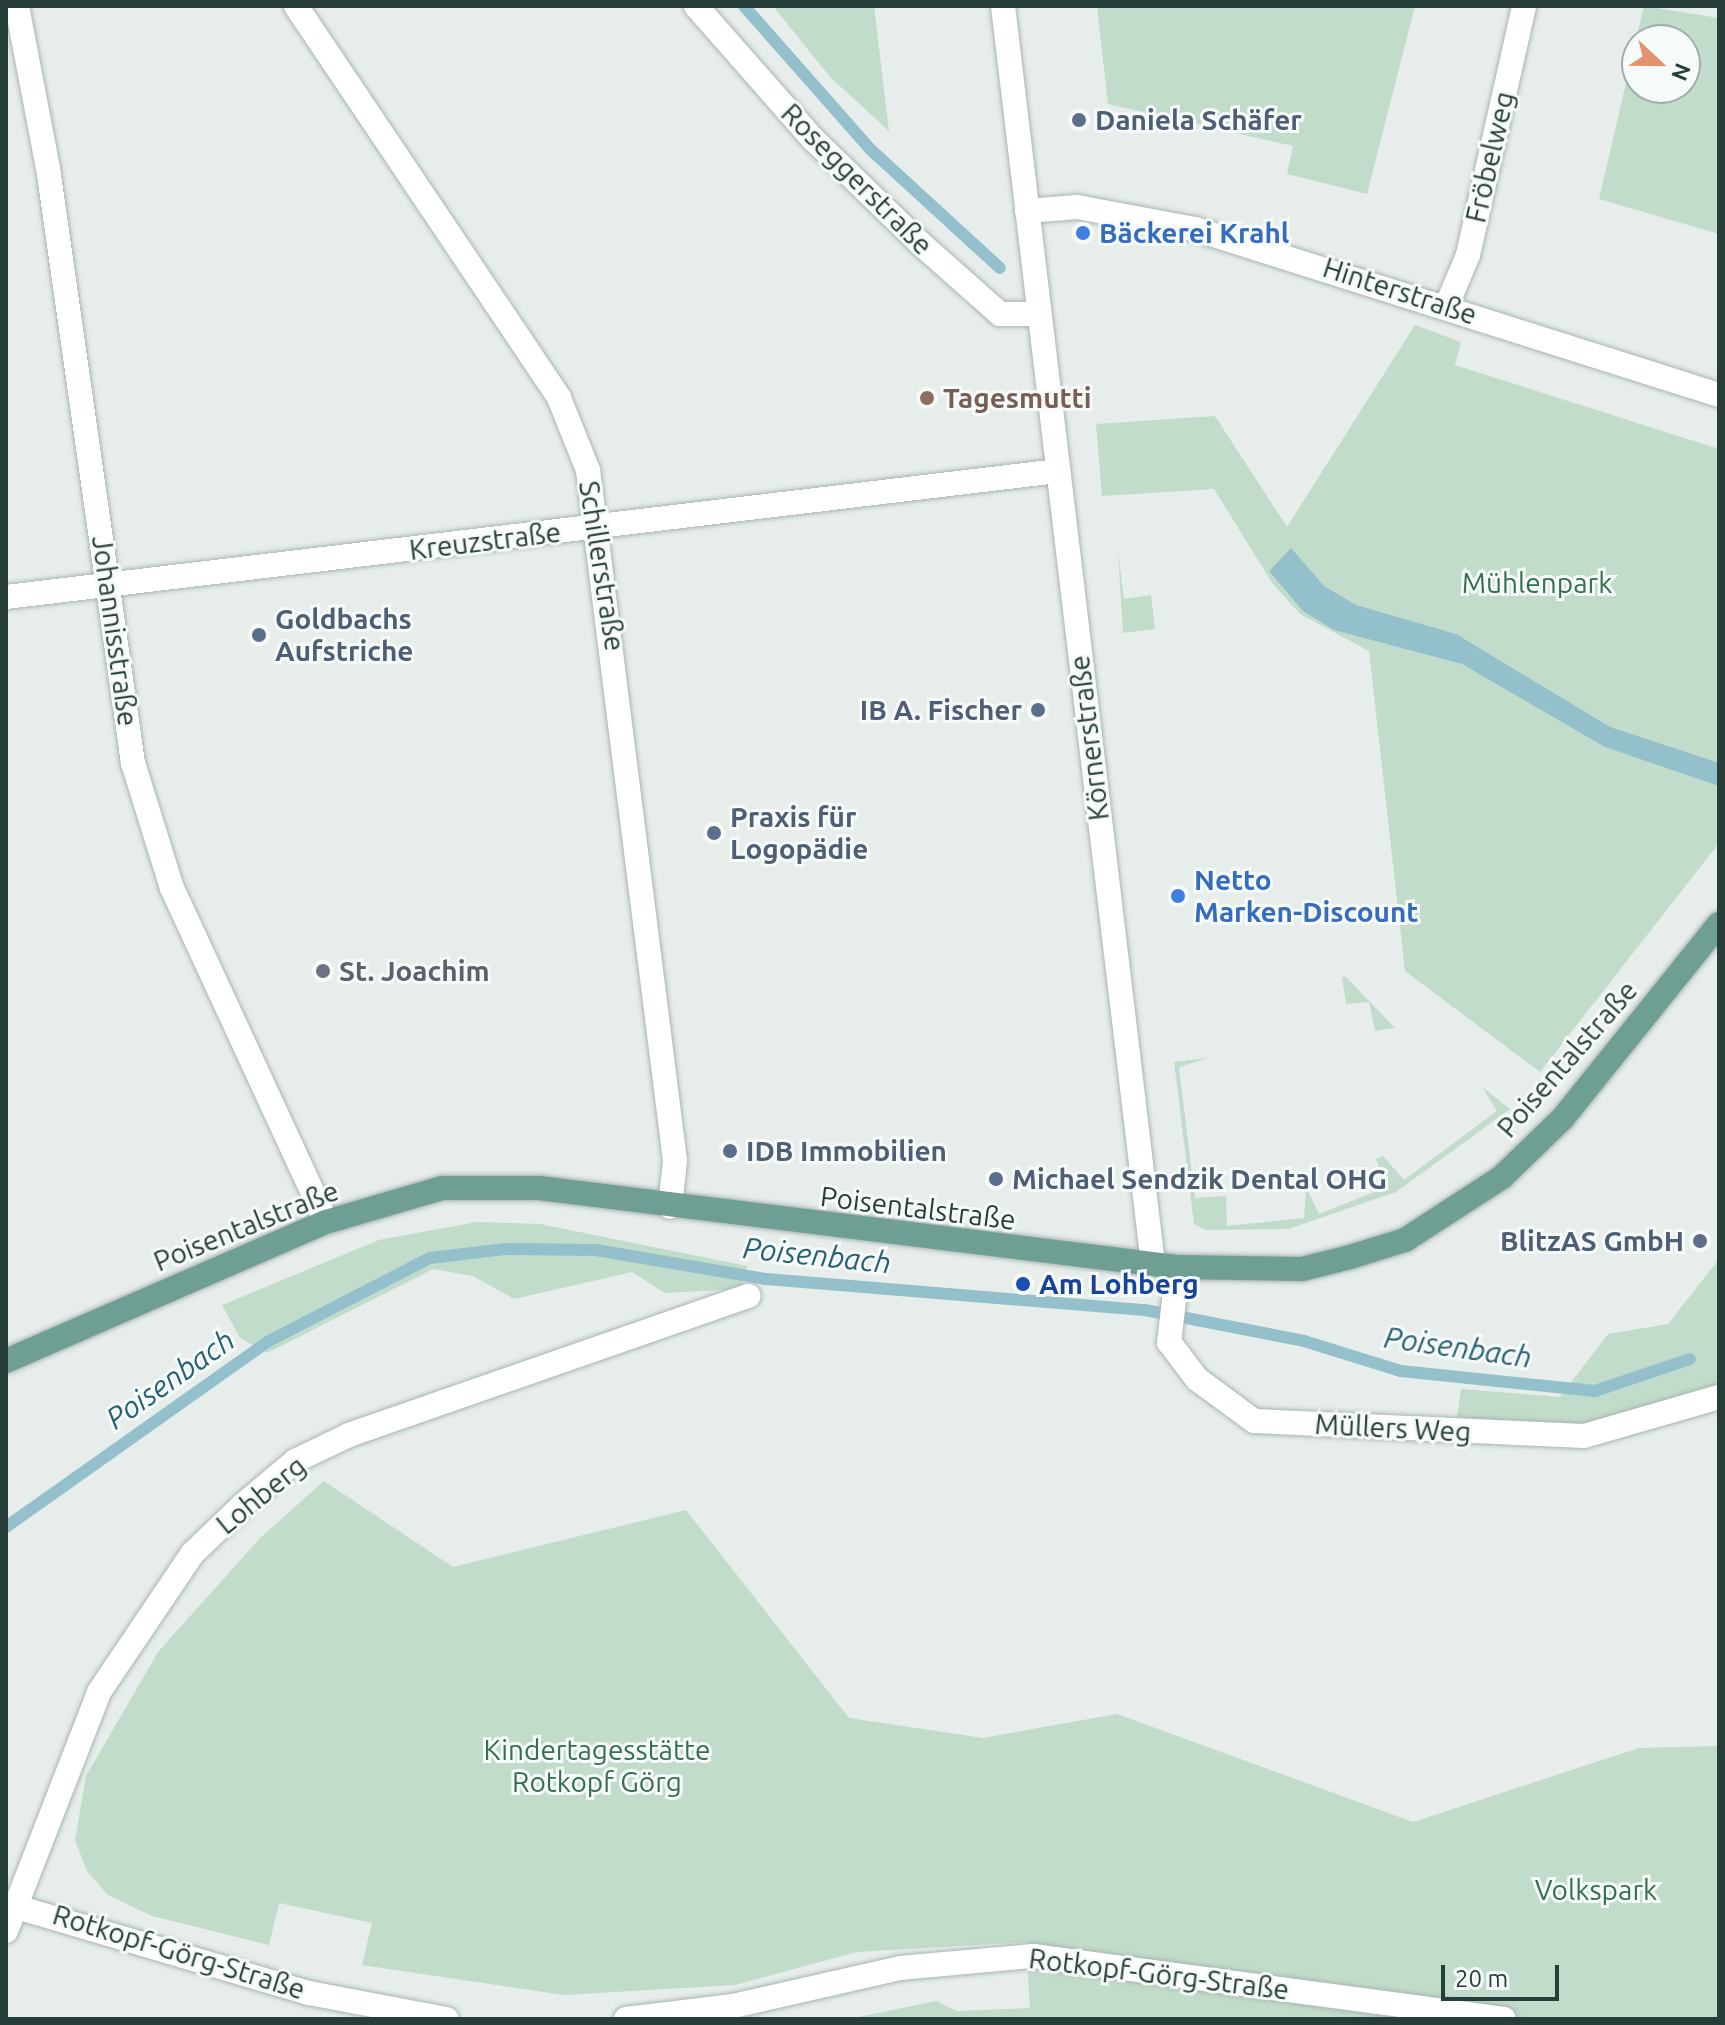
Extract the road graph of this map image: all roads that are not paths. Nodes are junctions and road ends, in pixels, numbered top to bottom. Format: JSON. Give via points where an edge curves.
{"nodes":[{"id":1,"x":17,"y":6,"type":"edge"},
{"id":2,"x":296,"y":6,"type":"edge"},
{"id":3,"x":696,"y":6,"type":"edge"},
{"id":4,"x":1003,"y":6,"type":"edge"},
{"id":5,"x":1524,"y":6,"type":"edge"},
{"id":6,"x":1027,"y":211,"type":"junction"},
{"id":7,"x":1447,"y":305,"type":"junction"},
{"id":8,"x":1039,"y":314,"type":"junction"},
{"id":9,"x":1719,"y":395,"type":"edge"},
{"id":10,"x":1058,"y":471,"type":"junction"},
{"id":11,"x":599,"y":528,"type":"junction"},
{"id":12,"x":108,"y":584,"type":"junction"},
{"id":13,"x":6,"y":597,"type":"edge"},
{"id":14,"x":1719,"y":924,"type":"edge"},
{"id":15,"x":670,"y":1207,"type":"junction"},
{"id":16,"x":326,"y":1222,"type":"junction"},
{"id":17,"x":1166,"y":1266,"type":"junction"},
{"id":18,"x":749,"y":1296,"type":"dead end"},
{"id":19,"x":6,"y":1361,"type":"edge"},
{"id":20,"x":1719,"y":1397,"type":"edge"},
{"id":21,"x":13,"y":1903,"type":"edge"},
{"id":22,"x":6,"y":1931,"type":"edge"},
{"id":23,"x":447,"y":2019,"type":"edge"},
{"id":24,"x":626,"y":2019,"type":"edge"},
{"id":25,"x":1504,"y":2019,"type":"edge"}],
"edges":[{"from":1,"to":12,"type":"street","name":"Johannisstraße"},
{"from":2,"to":11,"type":"street","name":"Schillerstraße","via":[[559,398],[588,470]]},
{"from":3,"to":8,"type":"street","name":"Roseggerstraße","via":[[813,139],[921,244],[1000,314]]},
{"from":4,"to":6,"type":"street","name":"Körnerstraße"},
{"from":5,"to":7,"type":"street","name":"Fröbelweg","via":[[1468,255]]},
{"from":6,"to":7,"type":"street","name":"Hinterstraße","via":[[1077,207],[1195,229]]},
{"from":6,"to":8,"type":"street","name":"Körnerstraße"},
{"from":7,"to":9,"type":"street","name":"Hinterstraße"},
{"from":8,"to":10,"type":"street","name":"Körnerstraße"},
{"from":10,"to":11,"type":"street","name":"Kreuzstraße"},
{"from":10,"to":17,"type":"street","name":"Körnerstraße"},
{"from":11,"to":12,"type":"street","name":"Kreuzstraße"},
{"from":11,"to":15,"type":"street","name":"Schillerstraße","via":[[675,1161]]},
{"from":12,"to":13,"type":"street","name":"Kreuzstraße"},
{"from":12,"to":16,"type":"street","name":"Johannisstraße","via":[[133,763],[172,888]]},
{"from":14,"to":17,"type":"main road","name":"Poisentalstraße","via":[[1563,1118],[1502,1177],[1405,1240],[1302,1269]]},
{"from":15,"to":16,"type":"main road","name":"Poisentalstraße","via":[[539,1188],[442,1188]]},
{"from":15,"to":17,"type":"main road","name":"Poisentalstraße"},
{"from":16,"to":19,"type":"main road","name":"Poisentalstraße"},
{"from":17,"to":20,"type":"street","name":"Müllers Weg","via":[[1172,1314],[1169,1342],[1197,1379],[1254,1421],[1584,1436]]},
{"from":18,"to":21,"type":"street","name":"Lohberg","via":[[349,1435],[295,1461],[184,1565],[99,1692]]},
{"from":21,"to":22,"type":"street","name":"Lohberg"},
{"from":21,"to":23,"type":"street","name":"Rotkopf-Görg-Straße","via":[[244,1976]]},
{"from":24,"to":25,"type":"street","name":"Rotkopf-Görg-Straße","via":[[733,2006],[900,1968],[1033,1956]]}]}
